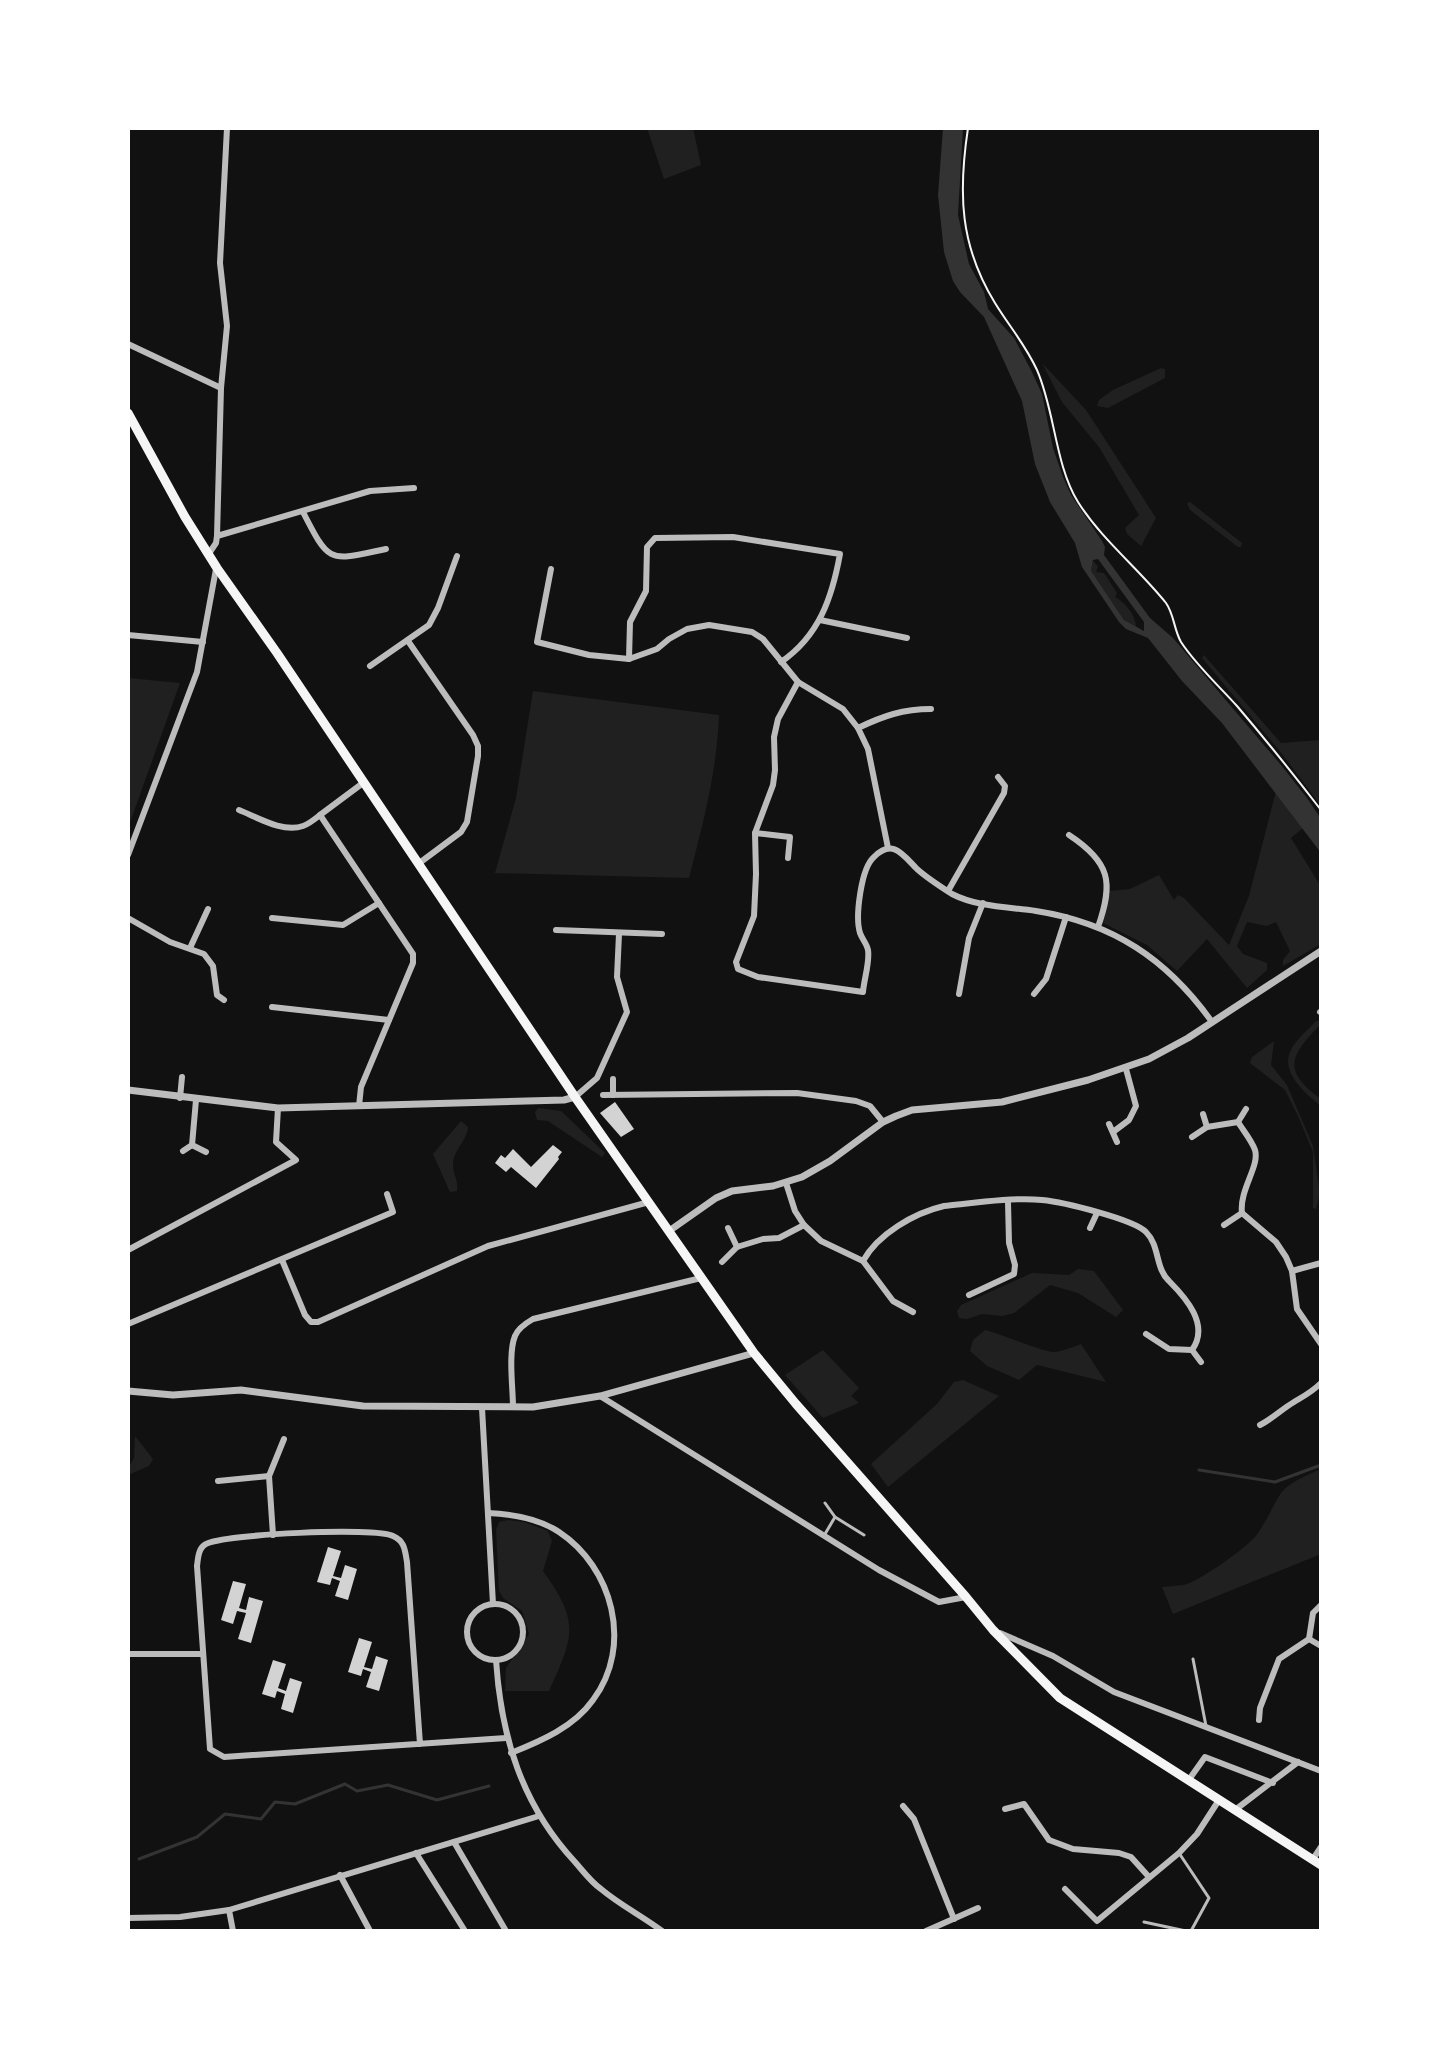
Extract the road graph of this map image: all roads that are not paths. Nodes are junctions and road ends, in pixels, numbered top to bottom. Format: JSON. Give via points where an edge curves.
{"nodes":[{"id":1,"x":227,"y":128,"type":"edge"},
{"id":2,"x":128,"y":344,"type":"edge"},
{"id":3,"x":221,"y":388,"type":"junction"},
{"id":4,"x":128,"y":413,"type":"edge"},
{"id":5,"x":414,"y":488,"type":"dead end"},
{"id":6,"x":303,"y":512,"type":"junction"},
{"id":7,"x":217,"y":536,"type":"junction"},
{"id":8,"x":386,"y":549,"type":"dead end"},
{"id":9,"x":208,"y":555,"type":"junction"},
{"id":10,"x":457,"y":556,"type":"dead end"},
{"id":11,"x":217,"y":568,"type":"junction"},
{"id":12,"x":551,"y":569,"type":"dead end"},
{"id":13,"x":820,"y":620,"type":"junction"},
{"id":14,"x":128,"y":635,"type":"edge"},
{"id":15,"x":907,"y":638,"type":"dead end"},
{"id":16,"x":408,"y":641,"type":"junction"},
{"id":17,"x":203,"y":642,"type":"junction"},
{"id":18,"x":629,"y":659,"type":"junction"},
{"id":19,"x":781,"y":662,"type":"junction"},
{"id":20,"x":370,"y":666,"type":"dead end"},
{"id":21,"x":798,"y":682,"type":"junction"},
{"id":22,"x":931,"y":709,"type":"dead end"},
{"id":23,"x":858,"y":728,"type":"junction"},
{"id":24,"x":998,"y":777,"type":"dead end"},
{"id":25,"x":363,"y":783,"type":"junction"},
{"id":26,"x":239,"y":810,"type":"dead end"},
{"id":27,"x":320,"y":815,"type":"junction"},
{"id":28,"x":755,"y":833,"type":"junction"},
{"id":29,"x":1069,"y":835,"type":"dead end"},
{"id":30,"x":888,"y":848,"type":"junction"},
{"id":31,"x":128,"y":855,"type":"edge"},
{"id":32,"x":788,"y":858,"type":"dead end"},
{"id":33,"x":418,"y":864,"type":"junction"},
{"id":34,"x":948,"y":891,"type":"junction"},
{"id":35,"x":379,"y":903,"type":"junction"},
{"id":36,"x":983,"y":903,"type":"junction"},
{"id":37,"x":208,"y":909,"type":"dead end"},
{"id":38,"x":1066,"y":917,"type":"junction"},
{"id":39,"x":128,"y":918,"type":"edge"},
{"id":40,"x":272,"y":918,"type":"dead end"},
{"id":41,"x":1098,"y":927,"type":"junction"},
{"id":42,"x":556,"y":930,"type":"dead end"},
{"id":43,"x":619,"y":934,"type":"junction"},
{"id":44,"x":662,"y":934,"type":"dead end"},
{"id":45,"x":190,"y":948,"type":"junction"},
{"id":46,"x":1320,"y":955,"type":"edge"},
{"id":47,"x":959,"y":994,"type":"dead end"},
{"id":48,"x":1034,"y":994,"type":"dead end"},
{"id":49,"x":224,"y":1000,"type":"dead end"},
{"id":50,"x":272,"y":1007,"type":"dead end"},
{"id":51,"x":389,"y":1020,"type":"junction"},
{"id":52,"x":1212,"y":1022,"type":"junction"},
{"id":53,"x":1126,"y":1069,"type":"junction"},
{"id":54,"x":182,"y":1077,"type":"dead end"},
{"id":55,"x":613,"y":1079,"type":"dead end"},
{"id":56,"x":128,"y":1090,"type":"edge"},
{"id":57,"x":603,"y":1095,"type":"dead end"},
{"id":58,"x":613,"y":1095,"type":"junction"},
{"id":59,"x":575,"y":1097,"type":"junction"},
{"id":60,"x":180,"y":1098,"type":"junction"},
{"id":61,"x":196,"y":1100,"type":"junction"},
{"id":62,"x":359,"y":1106,"type":"junction"},
{"id":63,"x":278,"y":1108,"type":"junction"},
{"id":64,"x":1246,"y":1109,"type":"dead end"},
{"id":65,"x":1203,"y":1114,"type":"dead end"},
{"id":66,"x":883,"y":1122,"type":"junction"},
{"id":67,"x":1238,"y":1122,"type":"junction"},
{"id":68,"x":1109,"y":1124,"type":"dead end"},
{"id":69,"x":1207,"y":1127,"type":"junction"},
{"id":70,"x":1113,"y":1132,"type":"junction"},
{"id":71,"x":1192,"y":1137,"type":"dead end"},
{"id":72,"x":1117,"y":1142,"type":"dead end"},
{"id":73,"x":192,"y":1145,"type":"junction"},
{"id":74,"x":183,"y":1151,"type":"dead end"},
{"id":75,"x":206,"y":1152,"type":"dead end"},
{"id":76,"x":786,"y":1183,"type":"junction"},
{"id":77,"x":387,"y":1194,"type":"dead end"},
{"id":78,"x":649,"y":1202,"type":"junction"},
{"id":79,"x":1008,"y":1202,"type":"junction"},
{"id":80,"x":1097,"y":1213,"type":"junction"},
{"id":81,"x":1242,"y":1213,"type":"junction"},
{"id":82,"x":804,"y":1225,"type":"junction"},
{"id":83,"x":1224,"y":1225,"type":"dead end"},
{"id":84,"x":728,"y":1228,"type":"dead end"},
{"id":85,"x":1090,"y":1228,"type":"dead end"},
{"id":86,"x":669,"y":1231,"type":"junction"},
{"id":87,"x":737,"y":1247,"type":"junction"},
{"id":88,"x":128,"y":1250,"type":"edge"},
{"id":89,"x":282,"y":1260,"type":"junction"},
{"id":90,"x":863,"y":1261,"type":"junction"},
{"id":91,"x":722,"y":1262,"type":"dead end"},
{"id":92,"x":1321,"y":1263,"type":"edge"},
{"id":93,"x":1292,"y":1271,"type":"junction"},
{"id":94,"x":701,"y":1278,"type":"junction"},
{"id":95,"x":969,"y":1295,"type":"dead end"},
{"id":96,"x":913,"y":1312,"type":"dead end"},
{"id":97,"x":128,"y":1324,"type":"edge"},
{"id":98,"x":1146,"y":1334,"type":"dead end"},
{"id":99,"x":1321,"y":1344,"type":"edge"},
{"id":100,"x":1192,"y":1350,"type":"junction"},
{"id":101,"x":754,"y":1353,"type":"junction"},
{"id":102,"x":1201,"y":1362,"type":"dead end"},
{"id":103,"x":1321,"y":1383,"type":"edge"},
{"id":104,"x":128,"y":1391,"type":"edge"},
{"id":105,"x":600,"y":1396,"type":"junction"},
{"id":106,"x":513,"y":1407,"type":"junction"},
{"id":107,"x":482,"y":1408,"type":"junction"},
{"id":108,"x":1260,"y":1425,"type":"dead end"},
{"id":109,"x":284,"y":1439,"type":"dead end"},
{"id":110,"x":269,"y":1476,"type":"junction"},
{"id":111,"x":218,"y":1481,"type":"dead end"},
{"id":112,"x":825,"y":1503,"type":"dead end"},
{"id":113,"x":488,"y":1513,"type":"junction"},
{"id":114,"x":835,"y":1517,"type":"junction"},
{"id":115,"x":273,"y":1535,"type":"junction"},
{"id":116,"x":864,"y":1535,"type":"dead end"},
{"id":117,"x":824,"y":1536,"type":"junction"},
{"id":118,"x":966,"y":1597,"type":"junction"},
{"id":119,"x":493,"y":1604,"type":"junction"},
{"id":120,"x":1321,"y":1605,"type":"edge"},
{"id":121,"x":993,"y":1630,"type":"junction"},
{"id":122,"x":1309,"y":1639,"type":"junction"},
{"id":123,"x":1321,"y":1646,"type":"edge"},
{"id":124,"x":128,"y":1654,"type":"edge"},
{"id":125,"x":202,"y":1654,"type":"junction"},
{"id":126,"x":1193,"y":1659,"type":"dead end"},
{"id":127,"x":496,"y":1660,"type":"junction"},
{"id":128,"x":1259,"y":1720,"type":"dead end"},
{"id":129,"x":1206,"y":1727,"type":"junction"},
{"id":130,"x":506,"y":1738,"type":"junction"},
{"id":131,"x":420,"y":1744,"type":"junction"},
{"id":132,"x":511,"y":1753,"type":"junction"},
{"id":133,"x":1298,"y":1762,"type":"junction"},
{"id":134,"x":1321,"y":1771,"type":"edge"},
{"id":135,"x":1188,"y":1781,"type":"junction"},
{"id":136,"x":1273,"y":1783,"type":"junction"},
{"id":137,"x":1219,"y":1800,"type":"junction"},
{"id":138,"x":903,"y":1806,"type":"dead end"},
{"id":139,"x":1005,"y":1809,"type":"dead end"},
{"id":140,"x":1235,"y":1810,"type":"junction"},
{"id":141,"x":539,"y":1816,"type":"junction"},
{"id":142,"x":454,"y":1842,"type":"junction"},
{"id":143,"x":1321,"y":1847,"type":"edge"},
{"id":144,"x":416,"y":1853,"type":"junction"},
{"id":145,"x":1179,"y":1853,"type":"junction"},
{"id":146,"x":1317,"y":1862,"type":"edge"},
{"id":147,"x":340,"y":1875,"type":"junction"},
{"id":148,"x":1149,"y":1877,"type":"junction"},
{"id":149,"x":1065,"y":1889,"type":"dead end"},
{"id":150,"x":978,"y":1908,"type":"dead end"},
{"id":151,"x":229,"y":1910,"type":"junction"},
{"id":152,"x":128,"y":1918,"type":"edge"},
{"id":153,"x":954,"y":1919,"type":"junction"},
{"id":154,"x":1144,"y":1922,"type":"dead end"},
{"id":155,"x":233,"y":1931,"type":"edge"},
{"id":156,"x":370,"y":1931,"type":"edge"},
{"id":157,"x":465,"y":1931,"type":"edge"},
{"id":158,"x":506,"y":1931,"type":"edge"},
{"id":159,"x":662,"y":1931,"type":"edge"},
{"id":160,"x":926,"y":1931,"type":"edge"},
{"id":161,"x":1189,"y":1931,"type":"edge"}],
"edges":[{"from":1,"to":3,"type":"street","via":[[220,263],[227,326]]},
{"from":2,"to":3,"type":"street"},
{"from":3,"to":7,"type":"street"},
{"from":4,"to":9,"type":"main road"},
{"from":5,"to":6,"type":"street","via":[[370,491]]},
{"from":6,"to":7,"type":"street"},
{"from":6,"to":8,"type":"street","via":[[327,553],[345,558]]},
{"from":7,"to":9,"type":"street"},
{"from":9,"to":11,"type":"main road"},
{"from":10,"to":16,"type":"street","via":[[429,625]]},
{"from":11,"to":17,"type":"street"},
{"from":11,"to":25,"type":"main road"},
{"from":12,"to":18,"type":"street","via":[[537,642]]},
{"from":13,"to":15,"type":"street"},
{"from":13,"to":18,"type":"street","via":[[840,554],[733,537],[655,538],[647,547],[646,591],[630,622]]},
{"from":13,"to":19,"type":"street"},
{"from":14,"to":17,"type":"street"},
{"from":16,"to":20,"type":"street"},
{"from":16,"to":33,"type":"street","via":[[478,746],[467,822]]},
{"from":17,"to":31,"type":"street","via":[[197,672]]},
{"from":18,"to":19,"type":"street","via":[[687,629],[709,625],[752,632]]},
{"from":19,"to":21,"type":"street"},
{"from":21,"to":23,"type":"street","via":[[843,709]]},
{"from":21,"to":28,"type":"street","via":[[778,719],[773,785]]},
{"from":22,"to":23,"type":"street","via":[[887,714]]},
{"from":23,"to":30,"type":"street","via":[[872,765]]},
{"from":24,"to":34,"type":"street","via":[[1004,793]]},
{"from":25,"to":27,"type":"street"},
{"from":25,"to":33,"type":"main road"},
{"from":26,"to":27,"type":"street","via":[[290,827]]},
{"from":27,"to":35,"type":"street"},
{"from":28,"to":30,"type":"street","via":[[754,916],[738,969],[758,977],[863,992],[868,949],[859,931],[859,903],[871,859]]},
{"from":28,"to":32,"type":"street","via":[[790,837]]},
{"from":29,"to":41,"type":"street","via":[[1095,854],[1103,869],[1108,889]]},
{"from":30,"to":34,"type":"street","via":[[903,852]]},
{"from":33,"to":59,"type":"main road"},
{"from":34,"to":36,"type":"street"},
{"from":35,"to":40,"type":"street","via":[[343,925]]},
{"from":35,"to":51,"type":"street","via":[[413,954]]},
{"from":36,"to":38,"type":"street"},
{"from":36,"to":47,"type":"street","via":[[969,938]]},
{"from":37,"to":45,"type":"street"},
{"from":38,"to":41,"type":"street"},
{"from":38,"to":48,"type":"street","via":[[1046,979]]},
{"from":39,"to":45,"type":"street"},
{"from":41,"to":52,"type":"street","via":[[1168,970]]},
{"from":42,"to":43,"type":"street"},
{"from":43,"to":44,"type":"street"},
{"from":43,"to":59,"type":"street","via":[[617,977],[627,1012],[597,1078]]},
{"from":45,"to":49,"type":"street","via":[[213,966],[217,995]]},
{"from":46,"to":52,"type":"street"},
{"from":50,"to":51,"type":"street"},
{"from":51,"to":62,"type":"street","via":[[361,1087]]},
{"from":52,"to":53,"type":"street"},
{"from":53,"to":66,"type":"street","via":[[1002,1102],[912,1110]]},
{"from":53,"to":70,"type":"street","via":[[1136,1106],[1129,1120]]},
{"from":54,"to":60,"type":"street"},
{"from":55,"to":58,"type":"street"},
{"from":56,"to":60,"type":"street"},
{"from":57,"to":58,"type":"street"},
{"from":58,"to":66,"type":"street","via":[[797,1093],[856,1101],[870,1106]]},
{"from":59,"to":62,"type":"street"},
{"from":59,"to":78,"type":"main road"},
{"from":60,"to":61,"type":"street"},
{"from":61,"to":63,"type":"street"},
{"from":61,"to":73,"type":"street"},
{"from":62,"to":63,"type":"street"},
{"from":63,"to":88,"type":"street","via":[[276,1142],[296,1160]]},
{"from":64,"to":67,"type":"street"},
{"from":65,"to":69,"type":"street"},
{"from":66,"to":76,"type":"street","via":[[830,1161]]},
{"from":67,"to":69,"type":"street"},
{"from":67,"to":81,"type":"street","via":[[1256,1152],[1240,1201]]},
{"from":68,"to":70,"type":"street"},
{"from":69,"to":71,"type":"street"},
{"from":70,"to":72,"type":"street"},
{"from":73,"to":74,"type":"street"},
{"from":73,"to":75,"type":"street"},
{"from":76,"to":82,"type":"street"},
{"from":76,"to":86,"type":"street","via":[[724,1195]]},
{"from":77,"to":89,"type":"street","via":[[393,1212]]},
{"from":78,"to":86,"type":"main road"},
{"from":78,"to":89,"type":"street","via":[[488,1246],[318,1322],[305,1315]]},
{"from":79,"to":80,"type":"street","via":[[1042,1200]]},
{"from":79,"to":90,"type":"street","via":[[932,1209],[890,1232]]},
{"from":79,"to":95,"type":"street","via":[[1014,1274]]},
{"from":80,"to":85,"type":"street"},
{"from":80,"to":100,"type":"street","via":[[1132,1222],[1151,1239],[1160,1270],[1195,1314]]},
{"from":81,"to":83,"type":"street"},
{"from":81,"to":93,"type":"street","via":[[1276,1242]]},
{"from":82,"to":87,"type":"street","via":[[779,1238]]},
{"from":82,"to":90,"type":"street","via":[[821,1241]]},
{"from":84,"to":87,"type":"street"},
{"from":86,"to":94,"type":"main road"},
{"from":87,"to":91,"type":"street"},
{"from":89,"to":97,"type":"street"},
{"from":90,"to":96,"type":"street","via":[[893,1301]]},
{"from":92,"to":93,"type":"street"},
{"from":93,"to":99,"type":"street","via":[[1297,1309]]},
{"from":94,"to":101,"type":"main road"},
{"from":94,"to":106,"type":"street","via":[[521,1326],[513,1348]]},
{"from":98,"to":100,"type":"street","via":[[1169,1349]]},
{"from":100,"to":102,"type":"street"},
{"from":101,"to":105,"type":"street"},
{"from":101,"to":118,"type":"main road"},
{"from":103,"to":108,"type":"street"},
{"from":104,"to":107,"type":"street","via":[[173,1395],[241,1390],[363,1406]]},
{"from":105,"to":106,"type":"street"},
{"from":105,"to":117,"type":"street"},
{"from":106,"to":107,"type":"street"},
{"from":107,"to":113,"type":"street"},
{"from":109,"to":110,"type":"street"},
{"from":110,"to":111,"type":"street"},
{"from":110,"to":115,"type":"street"},
{"from":112,"to":114,"type":"lane"},
{"from":113,"to":119,"type":"street"},
{"from":113,"to":132,"type":"street","via":[[535,1521],[581,1549],[607,1589],[615,1633],[611,1659],[593,1700],[559,1731]]},
{"from":114,"to":116,"type":"lane"},
{"from":114,"to":117,"type":"lane"},
{"from":115,"to":125,"type":"street","via":[[202,1547],[197,1566]]},
{"from":115,"to":131,"type":"street","via":[[374,1531],[403,1544]]},
{"from":117,"to":118,"type":"street","via":[[939,1602]]},
{"from":118,"to":121,"type":"main road"},
{"from":119,"to":127,"type":"street","via":[[478,1609],[466,1630],[478,1655]]},
{"from":119,"to":127,"type":"street","via":[[518,1616],[523,1635],[514,1652]]},
{"from":120,"to":122,"type":"street","via":[[1313,1613]]},
{"from":121,"to":129,"type":"street","via":[[1053,1656],[1114,1692]]},
{"from":121,"to":135,"type":"main road","via":[[1060,1698]]},
{"from":122,"to":123,"type":"street"},
{"from":122,"to":128,"type":"street","via":[[1279,1659]]},
{"from":124,"to":125,"type":"street"},
{"from":125,"to":131,"type":"street","via":[[210,1749],[224,1757]]},
{"from":126,"to":129,"type":"lane"},
{"from":127,"to":130,"type":"street"},
{"from":129,"to":133,"type":"street"},
{"from":130,"to":131,"type":"street"},
{"from":130,"to":132,"type":"street"},
{"from":132,"to":141,"type":"street"},
{"from":133,"to":134,"type":"street"},
{"from":133,"to":136,"type":"street"},
{"from":135,"to":136,"type":"street","via":[[1205,1757]]},
{"from":135,"to":137,"type":"main road"},
{"from":136,"to":140,"type":"street"},
{"from":137,"to":140,"type":"main road"},
{"from":137,"to":145,"type":"street"},
{"from":138,"to":153,"type":"street","via":[[914,1819]]},
{"from":139,"to":148,"type":"street","via":[[1024,1804],[1049,1840],[1131,1857]]},
{"from":140,"to":146,"type":"main road"},
{"from":141,"to":142,"type":"street"},
{"from":141,"to":159,"type":"street","via":[[599,1888]]},
{"from":142,"to":144,"type":"street"},
{"from":142,"to":158,"type":"street"},
{"from":143,"to":146,"type":"street"},
{"from":144,"to":147,"type":"street"},
{"from":144,"to":157,"type":"street"},
{"from":145,"to":148,"type":"street"},
{"from":145,"to":161,"type":"lane","via":[[1209,1898]]},
{"from":147,"to":151,"type":"street"},
{"from":147,"to":156,"type":"street"},
{"from":148,"to":149,"type":"street","via":[[1097,1921]]},
{"from":150,"to":153,"type":"street"},
{"from":151,"to":152,"type":"street"},
{"from":151,"to":155,"type":"street"},
{"from":153,"to":160,"type":"street"},
{"from":154,"to":161,"type":"lane"}]}
